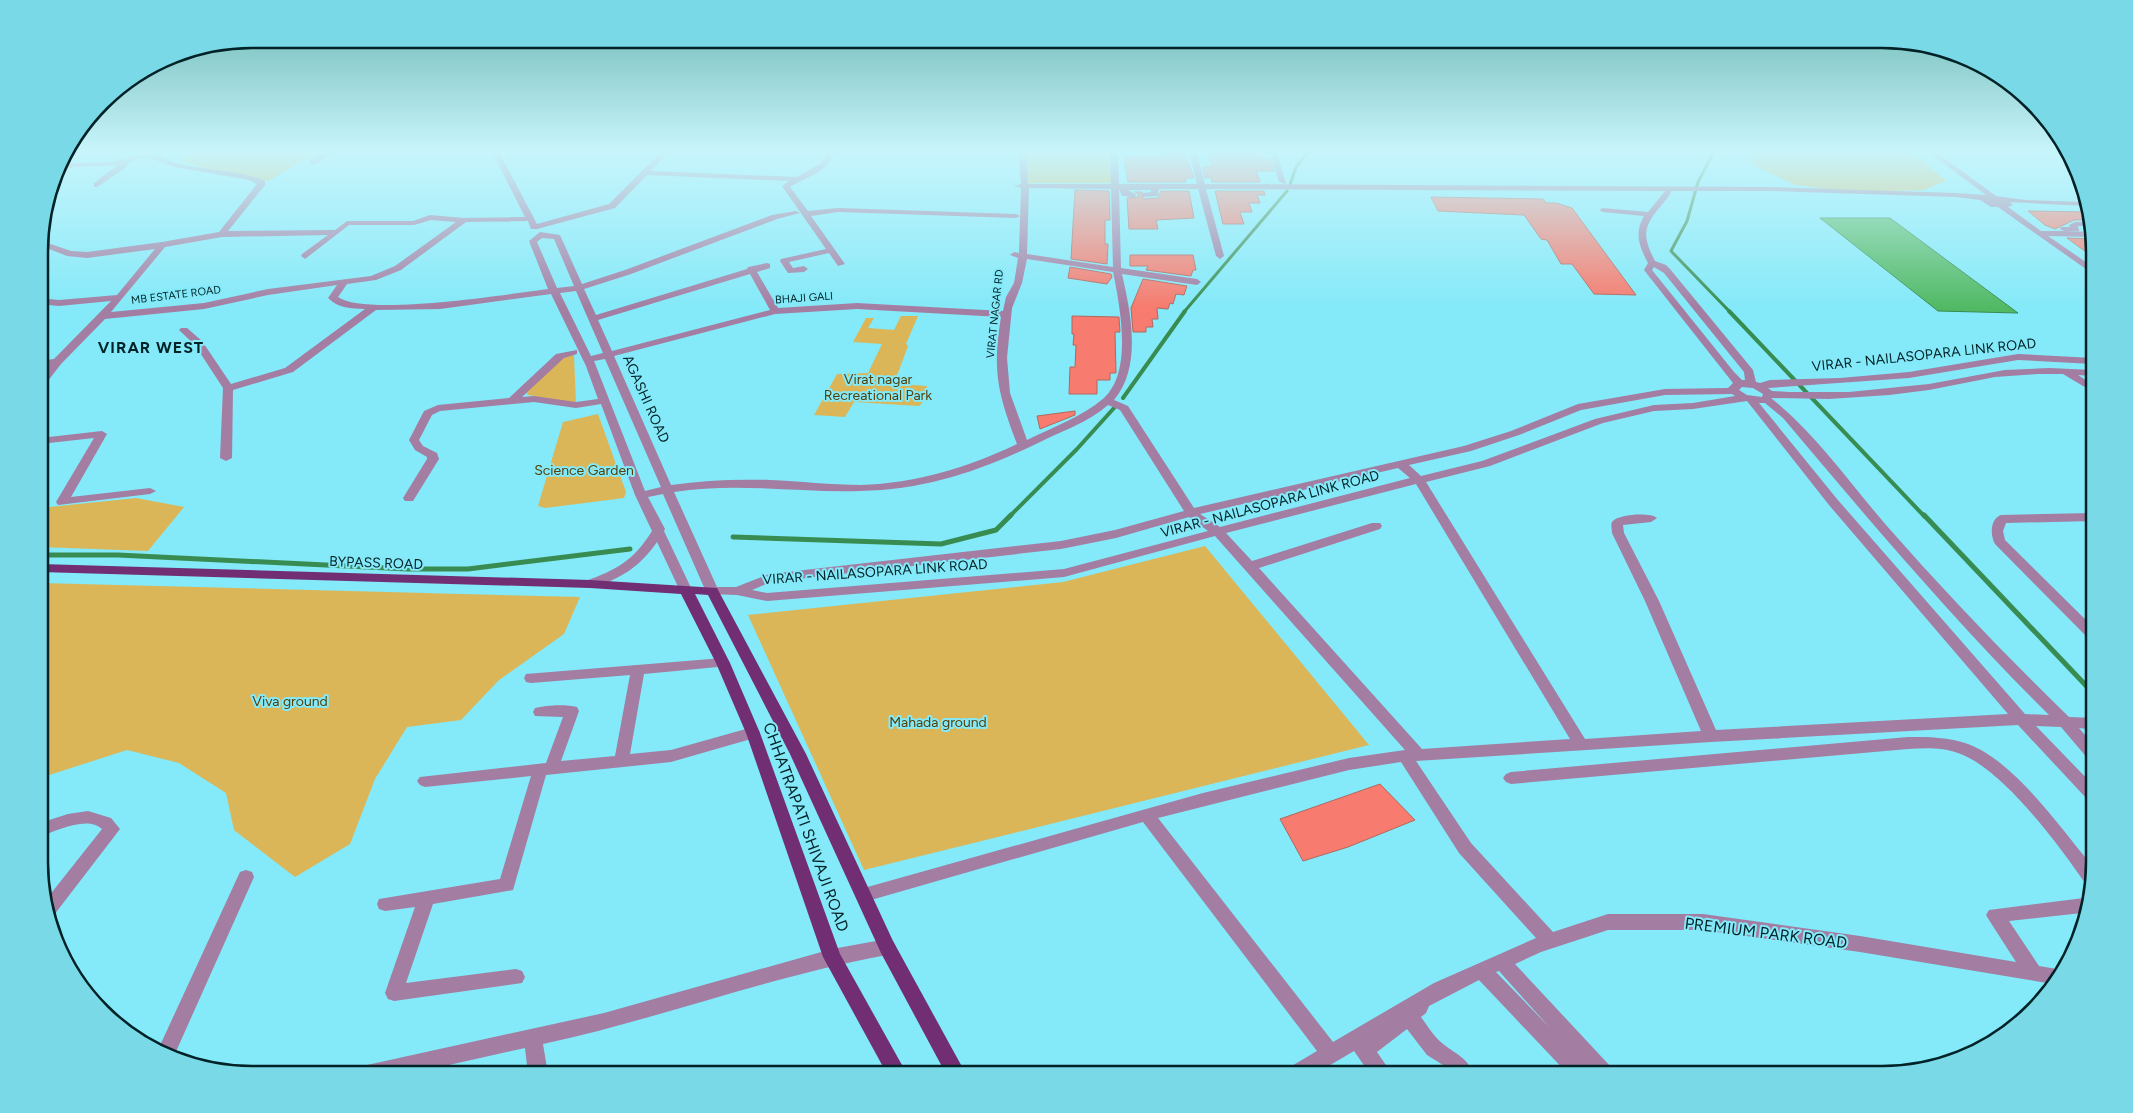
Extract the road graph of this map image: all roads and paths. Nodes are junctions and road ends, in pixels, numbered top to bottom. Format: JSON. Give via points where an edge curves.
{"nodes":[{"id":1,"x":246,"y":204,"type":"edge"},
{"id":2,"x":521,"y":204,"type":"edge"},
{"id":3,"x":614,"y":204,"type":"edge"},
{"id":4,"x":798,"y":204,"type":"edge"},
{"id":5,"x":1018,"y":204,"type":"edge"},
{"id":6,"x":1021,"y":204,"type":"edge"},
{"id":7,"x":1121,"y":204,"type":"edge"},
{"id":8,"x":1205,"y":204,"type":"edge"},
{"id":9,"x":1657,"y":204,"type":"edge"},
{"id":10,"x":2000,"y":204,"type":"edge"},
{"id":11,"x":1603,"y":210,"type":"dead end"},
{"id":12,"x":796,"y":213,"type":"dead end"},
{"id":13,"x":805,"y":214,"type":"junction"},
{"id":14,"x":1648,"y":214,"type":"junction"},
{"id":15,"x":1016,"y":216,"type":"junction"},
{"id":16,"x":528,"y":219,"type":"junction"},
{"id":17,"x":464,"y":220,"type":"junction"},
{"id":18,"x":2084,"y":224,"type":"edge"},
{"id":19,"x":2060,"y":228,"type":"dead end"},
{"id":20,"x":537,"y":231,"type":"junction"},
{"id":21,"x":337,"y":232,"type":"junction"},
{"id":22,"x":222,"y":234,"type":"junction"},
{"id":23,"x":2040,"y":234,"type":"junction"},
{"id":24,"x":2085,"y":235,"type":"edge"},
{"id":25,"x":48,"y":245,"type":"edge"},
{"id":26,"x":162,"y":245,"type":"junction"},
{"id":27,"x":827,"y":251,"type":"junction"},
{"id":28,"x":1018,"y":255,"type":"junction"},
{"id":29,"x":305,"y":256,"type":"dead end"},
{"id":30,"x":1220,"y":256,"type":"dead end"},
{"id":31,"x":1652,"y":263,"type":"junction"},
{"id":32,"x":828,"y":264,"type":"dead end"},
{"id":33,"x":841,"y":264,"type":"dead end"},
{"id":34,"x":767,"y":266,"type":"dead end"},
{"id":35,"x":2086,"y":266,"type":"edge"},
{"id":36,"x":804,"y":269,"type":"dead end"},
{"id":37,"x":1117,"y":269,"type":"junction"},
{"id":38,"x":751,"y":270,"type":"junction"},
{"id":39,"x":344,"y":282,"type":"junction"},
{"id":40,"x":1197,"y":282,"type":"dead end"},
{"id":41,"x":578,"y":288,"type":"junction"},
{"id":42,"x":554,"y":292,"type":"junction"},
{"id":43,"x":120,"y":298,"type":"junction"},
{"id":44,"x":48,"y":302,"type":"edge"},
{"id":45,"x":374,"y":307,"type":"junction"},
{"id":46,"x":775,"y":311,"type":"junction"},
{"id":47,"x":1006,"y":314,"type":"junction"},
{"id":48,"x":104,"y":316,"type":"junction"},
{"id":49,"x":593,"y":319,"type":"junction"},
{"id":50,"x":184,"y":330,"type":"dead end"},
{"id":51,"x":574,"y":352,"type":"dead end"},
{"id":52,"x":609,"y":354,"type":"junction"},
{"id":53,"x":2048,"y":357,"type":"junction"},
{"id":54,"x":588,"y":360,"type":"junction"},
{"id":55,"x":2086,"y":360,"type":"edge"},
{"id":56,"x":57,"y":362,"type":"junction"},
{"id":57,"x":48,"y":363,"type":"edge"},
{"id":58,"x":2064,"y":371,"type":"junction"},
{"id":59,"x":2086,"y":373,"type":"edge"},
{"id":60,"x":48,"y":374,"type":"edge"},
{"id":61,"x":1840,"y":381,"type":"junction"},
{"id":62,"x":2086,"y":385,"type":"edge"},
{"id":63,"x":228,"y":388,"type":"junction"},
{"id":64,"x":1747,"y":390,"type":"junction"},
{"id":65,"x":1855,"y":395,"type":"junction"},
{"id":66,"x":1768,"y":396,"type":"junction"},
{"id":67,"x":512,"y":401,"type":"junction"},
{"id":68,"x":603,"y":401,"type":"junction"},
{"id":69,"x":1108,"y":402,"type":"junction"},
{"id":70,"x":48,"y":441,"type":"edge"},
{"id":71,"x":1023,"y":445,"type":"junction"},
{"id":72,"x":226,"y":458,"type":"dead end"},
{"id":73,"x":1402,"y":465,"type":"junction"},
{"id":74,"x":1420,"y":481,"type":"junction"},
{"id":75,"x":666,"y":488,"type":"junction"},
{"id":76,"x":150,"y":490,"type":"dead end"},
{"id":77,"x":641,"y":495,"type":"junction"},
{"id":78,"x":409,"y":498,"type":"dead end"},
{"id":79,"x":1192,"y":513,"type":"junction"},
{"id":80,"x":2086,"y":517,"type":"edge"},
{"id":81,"x":1652,"y":518,"type":"dead end"},
{"id":82,"x":1376,"y":526,"type":"dead end"},
{"id":83,"x":659,"y":529,"type":"junction"},
{"id":84,"x":1218,"y":532,"type":"junction"},
{"id":85,"x":1250,"y":566,"type":"junction"},
{"id":86,"x":48,"y":568,"type":"edge"},
{"id":87,"x":590,"y":584,"type":"junction"},
{"id":88,"x":686,"y":590,"type":"junction"},
{"id":89,"x":712,"y":591,"type":"junction"},
{"id":90,"x":737,"y":591,"type":"junction"},
{"id":91,"x":2086,"y":628,"type":"edge"},
{"id":92,"x":723,"y":663,"type":"junction"},
{"id":93,"x":638,"y":671,"type":"junction"},
{"id":94,"x":531,"y":678,"type":"dead end"},
{"id":95,"x":540,"y":712,"type":"dead end"},
{"id":96,"x":2022,"y":719,"type":"junction"},
{"id":97,"x":2064,"y":722,"type":"junction"},
{"id":98,"x":2086,"y":724,"type":"edge"},
{"id":99,"x":754,"y":733,"type":"junction"},
{"id":100,"x":1711,"y":736,"type":"junction"},
{"id":101,"x":1580,"y":745,"type":"junction"},
{"id":102,"x":2086,"y":747,"type":"edge"},
{"id":103,"x":1411,"y":755,"type":"junction"},
{"id":104,"x":621,"y":762,"type":"junction"},
{"id":105,"x":546,"y":770,"type":"junction"},
{"id":106,"x":1511,"y":778,"type":"dead end"},
{"id":107,"x":425,"y":781,"type":"dead end"},
{"id":108,"x":2086,"y":787,"type":"edge"},
{"id":109,"x":1146,"y":815,"type":"junction"},
{"id":110,"x":48,"y":828,"type":"edge"},
{"id":111,"x":2085,"y":870,"type":"edge"},
{"id":112,"x":246,"y":877,"type":"dead end"},
{"id":113,"x":864,"y":895,"type":"junction"},
{"id":114,"x":426,"y":898,"type":"junction"},
{"id":115,"x":385,"y":904,"type":"dead end"},
{"id":116,"x":52,"y":905,"type":"edge"},
{"id":117,"x":2081,"y":905,"type":"edge"},
{"id":118,"x":1550,"y":941,"type":"junction"},
{"id":119,"x":887,"y":947,"type":"junction"},
{"id":120,"x":832,"y":957,"type":"junction"},
{"id":121,"x":1501,"y":962,"type":"junction"},
{"id":122,"x":1485,"y":973,"type":"junction"},
{"id":123,"x":2034,"y":973,"type":"junction"},
{"id":124,"x":2050,"y":976,"type":"edge"},
{"id":125,"x":516,"y":978,"type":"dead end"},
{"id":126,"x":1407,"y":1013,"type":"junction"},
{"id":127,"x":533,"y":1037,"type":"junction"},
{"id":128,"x":1360,"y":1044,"type":"junction"},
{"id":129,"x":168,"y":1048,"type":"edge"},
{"id":130,"x":1330,"y":1053,"type":"junction"},
{"id":131,"x":405,"y":1066,"type":"edge"},
{"id":132,"x":537,"y":1066,"type":"edge"},
{"id":133,"x":893,"y":1066,"type":"edge"},
{"id":134,"x":952,"y":1066,"type":"edge"},
{"id":135,"x":1310,"y":1066,"type":"edge"},
{"id":136,"x":1376,"y":1066,"type":"edge"},
{"id":137,"x":1457,"y":1066,"type":"edge"},
{"id":138,"x":1573,"y":1066,"type":"edge"},
{"id":139,"x":1597,"y":1066,"type":"edge"}],
"edges":[{"from":1,"to":22,"type":"street"},
{"from":2,"to":16,"type":"street","name":"AGASHI ROAD"},
{"from":3,"to":20,"type":"street"},
{"from":4,"to":13,"type":"street"},
{"from":5,"to":15,"type":"street","name":"VIRAT NAGAR RD"},
{"from":6,"to":28,"type":"street"},
{"from":7,"to":37,"type":"street"},
{"from":8,"to":30,"type":"street"},
{"from":9,"to":14,"type":"street"},
{"from":10,"to":23,"type":"street"},
{"from":11,"to":14,"type":"street"},
{"from":12,"to":41,"type":"street","via":[[774,217]]},
{"from":13,"to":15,"type":"street","via":[[838,210]]},
{"from":13,"to":27,"type":"street"},
{"from":14,"to":31,"type":"street","via":[[1642,232],[1643,248]]},
{"from":15,"to":28,"type":"street","name":"VIRAT NAGAR RD"},
{"from":16,"to":17,"type":"street"},
{"from":16,"to":20,"type":"street","name":"AGASHI ROAD"},
{"from":17,"to":21,"type":"street","via":[[430,217],[414,223],[347,223]]},
{"from":17,"to":39,"type":"street","name":"MB ESTATE ROAD","via":[[389,273]]},
{"from":18,"to":19,"type":"street","via":[[2073,225],[2076,229]]},
{"from":20,"to":41,"type":"street","name":"AGASHI ROAD","via":[[557,237]]},
{"from":20,"to":42,"type":"street","via":[[533,240]]},
{"from":21,"to":22,"type":"street"},
{"from":21,"to":29,"type":"street"},
{"from":22,"to":26,"type":"street"},
{"from":23,"to":24,"type":"street"},
{"from":23,"to":35,"type":"street"},
{"from":25,"to":26,"type":"street","via":[[77,254]]},
{"from":26,"to":43,"type":"street"},
{"from":27,"to":32,"type":"street","via":[[832,262]]},
{"from":27,"to":33,"type":"street"},
{"from":27,"to":36,"type":"street","via":[[784,261],[791,271]]},
{"from":28,"to":37,"type":"street"},
{"from":28,"to":47,"type":"street","name":"VIRAT NAGAR RD","via":[[1018,285],[1012,292]]},
{"from":31,"to":64,"type":"street","via":[[1648,270],[1730,374]]},
{"from":31,"to":64,"type":"street","via":[[1664,267],[1749,372]]},
{"from":34,"to":38,"type":"street"},
{"from":37,"to":40,"type":"street"},
{"from":37,"to":69,"type":"street","via":[[1127,355],[1124,375]]},
{"from":38,"to":46,"type":"street"},
{"from":38,"to":49,"type":"street"},
{"from":39,"to":45,"type":"street","via":[[334,298],[336,301],[343,305]]},
{"from":39,"to":48,"type":"street","name":"MB ESTATE ROAD","via":[[268,292],[204,306]]},
{"from":41,"to":42,"type":"street"},
{"from":41,"to":49,"type":"street","name":"AGASHI ROAD"},
{"from":42,"to":45,"type":"street","via":[[440,306]]},
{"from":42,"to":54,"type":"street"},
{"from":43,"to":44,"type":"street"},
{"from":43,"to":48,"type":"street"},
{"from":45,"to":63,"type":"street","via":[[289,370]]},
{"from":46,"to":47,"type":"street","name":"BHAJI GALI","via":[[857,306]]},
{"from":46,"to":52,"type":"street","name":"BHAJI GALI"},
{"from":47,"to":71,"type":"street","name":"VIRAT NAGAR RD","via":[[1001,375]]},
{"from":48,"to":56,"type":"street"},
{"from":49,"to":52,"type":"street","name":"AGASHI ROAD"},
{"from":50,"to":63,"type":"street","via":[[199,344]]},
{"from":51,"to":67,"type":"street","via":[[560,356]]},
{"from":52,"to":54,"type":"street","name":"BHAJI GALI"},
{"from":52,"to":75,"type":"street","name":"AGASHI ROAD"},
{"from":53,"to":55,"type":"street","name":"VIRAR - NAILASOPARA LINK ROAD"},
{"from":53,"to":58,"type":"street"},
{"from":53,"to":61,"type":"street","name":"VIRAR - NAILASOPARA LINK ROAD","via":[[1994,360],[1909,375]]},
{"from":54,"to":68,"type":"street"},
{"from":56,"to":57,"type":"street"},
{"from":56,"to":60,"type":"street"},
{"from":58,"to":59,"type":"street","name":"VIRAR - NAILASOPARA LINK ROAD"},
{"from":58,"to":62,"type":"street"},
{"from":58,"to":65,"type":"street","name":"VIRAR - NAILASOPARA LINK ROAD","via":[[2003,373],[1928,387]]},
{"from":61,"to":64,"type":"street","name":"VIRAR - NAILASOPARA LINK ROAD","via":[[1770,383]]},
{"from":61,"to":65,"type":"street"},
{"from":63,"to":72,"type":"street"},
{"from":64,"to":66,"type":"street","name":"VIRAR - NAILASOPARA LINK ROAD"},
{"from":64,"to":66,"type":"street"},
{"from":64,"to":73,"type":"street","name":"VIRAR - NAILASOPARA LINK ROAD","via":[[1665,392],[1578,407],[1468,449]]},
{"from":64,"to":74,"type":"street","name":"VIRAR - NAILASOPARA LINK ROAD","via":[[1693,406],[1654,408],[1599,421],[1486,464]]},
{"from":64,"to":96,"type":"street","via":[[1833,502]]},
{"from":65,"to":66,"type":"street","name":"VIRAR - NAILASOPARA LINK ROAD"},
{"from":66,"to":97,"type":"street","via":[[1882,528],[2007,665]]},
{"from":67,"to":68,"type":"street","via":[[534,399],[576,404]]},
{"from":67,"to":78,"type":"street","via":[[438,408],[428,413],[414,440],[419,448],[433,455],[433,460]]},
{"from":68,"to":77,"type":"street"},
{"from":69,"to":71,"type":"street","via":[[1078,420]]},
{"from":69,"to":79,"type":"street","via":[[1124,408]]},
{"from":70,"to":76,"type":"street","via":[[102,434],[62,502]]},
{"from":71,"to":75,"type":"street","via":[[980,466],[928,481],[876,487],[825,488],[752,482]]},
{"from":73,"to":74,"type":"street"},
{"from":73,"to":79,"type":"street","name":"VIRAR - NAILASOPARA LINK ROAD","via":[[1224,503]]},
{"from":74,"to":84,"type":"street","name":"VIRAR - NAILASOPARA LINK ROAD"},
{"from":74,"to":101,"type":"street"},
{"from":75,"to":77,"type":"street"},
{"from":75,"to":89,"type":"street","name":"AGASHI ROAD"},
{"from":77,"to":83,"type":"street"},
{"from":79,"to":84,"type":"street"},
{"from":79,"to":90,"type":"street","name":"VIRAR - NAILASOPARA LINK ROAD","via":[[1061,545],[769,578]]},
{"from":80,"to":91,"type":"street","via":[[2001,519],[1997,531],[1999,541]]},
{"from":81,"to":100,"type":"street","via":[[1629,518],[1617,523],[1618,533],[1652,601]]},
{"from":82,"to":85,"type":"street"},
{"from":83,"to":87,"type":"street","via":[[645,552],[631,565],[620,573]]},
{"from":83,"to":88,"type":"street"},
{"from":84,"to":85,"type":"street"},
{"from":84,"to":90,"type":"street","name":"VIRAR - NAILASOPARA LINK ROAD","via":[[1064,572],[768,597]]},
{"from":85,"to":103,"type":"street"},
{"from":86,"to":87,"type":"main road","name":"BYPASS ROAD"},
{"from":87,"to":88,"type":"main road","name":"BYPASS ROAD"},
{"from":88,"to":89,"type":"main road","name":"BYPASS ROAD"},
{"from":88,"to":92,"type":"main road","name":"CHHATRAPATI SHIVAJI ROAD"},
{"from":89,"to":90,"type":"street"},
{"from":89,"to":113,"type":"main road","via":[[798,754]]},
{"from":92,"to":93,"type":"street"},
{"from":92,"to":99,"type":"main road","name":"CHHATRAPATI SHIVAJI ROAD"},
{"from":93,"to":94,"type":"street"},
{"from":93,"to":104,"type":"street"},
{"from":95,"to":105,"type":"street","via":[[572,711]]},
{"from":96,"to":97,"type":"street"},
{"from":96,"to":100,"type":"street"},
{"from":96,"to":108,"type":"street"},
{"from":97,"to":98,"type":"street"},
{"from":97,"to":102,"type":"street"},
{"from":99,"to":104,"type":"street","via":[[671,756]]},
{"from":99,"to":120,"type":"main road","name":"CHHATRAPATI SHIVAJI ROAD"},
{"from":100,"to":101,"type":"street"},
{"from":101,"to":103,"type":"street"},
{"from":103,"to":109,"type":"street","via":[[1339,766]]},
{"from":103,"to":118,"type":"street","via":[[1466,848]]},
{"from":104,"to":105,"type":"street"},
{"from":105,"to":107,"type":"street"},
{"from":105,"to":114,"type":"street","via":[[507,885]]},
{"from":106,"to":111,"type":"street","via":[[1939,742],[1964,748],[1988,760]]},
{"from":109,"to":113,"type":"street"},
{"from":109,"to":130,"type":"street"},
{"from":110,"to":116,"type":"street","via":[[91,817],[107,822],[112,829]]},
{"from":112,"to":129,"type":"street"},
{"from":113,"to":119,"type":"main road"},
{"from":114,"to":115,"type":"street"},
{"from":114,"to":125,"type":"street","via":[[394,993]]},
{"from":117,"to":123,"type":"street","via":[[1994,915]]},
{"from":118,"to":121,"type":"street","name":"PREMIUM PARK ROAD"},
{"from":118,"to":123,"type":"street","name":"PREMIUM PARK ROAD","via":[[1608,922],[1703,922]]},
{"from":119,"to":120,"type":"street"},
{"from":119,"to":134,"type":"main road"},
{"from":120,"to":127,"type":"street","via":[[604,1022]]},
{"from":120,"to":133,"type":"main road","name":"CHHATRAPATI SHIVAJI ROAD"},
{"from":121,"to":122,"type":"street","name":"PREMIUM PARK ROAD"},
{"from":121,"to":139,"type":"street"},
{"from":122,"to":126,"type":"street","name":"PREMIUM PARK ROAD"},
{"from":122,"to":138,"type":"street"},
{"from":123,"to":124,"type":"street","name":"PREMIUM PARK ROAD"},
{"from":126,"to":128,"type":"street","name":"PREMIUM PARK ROAD"},
{"from":126,"to":137,"type":"street","via":[[1434,1049]]},
{"from":127,"to":131,"type":"street"},
{"from":127,"to":132,"type":"street"},
{"from":128,"to":130,"type":"street"},
{"from":128,"to":136,"type":"street"},
{"from":130,"to":135,"type":"street"}]}
